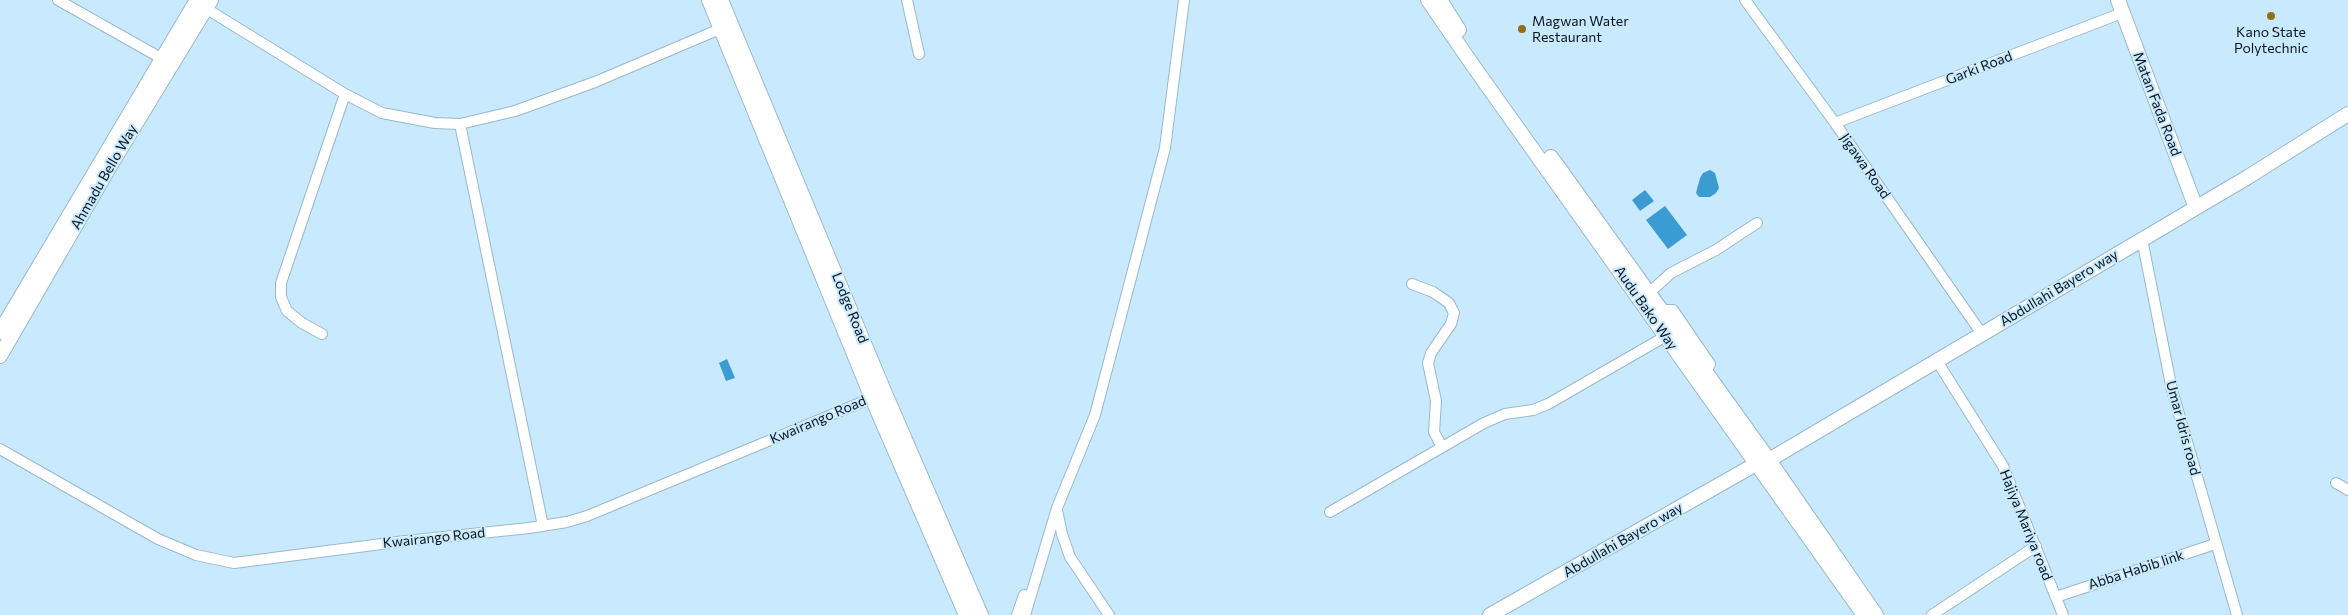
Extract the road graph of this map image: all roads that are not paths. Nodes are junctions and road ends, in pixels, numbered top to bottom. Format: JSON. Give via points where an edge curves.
{"nodes":[{"id":1,"x":58,"y":0,"type":"edge"},
{"id":2,"x":709,"y":0,"type":"edge"},
{"id":3,"x":721,"y":0,"type":"edge"},
{"id":4,"x":907,"y":0,"type":"edge"},
{"id":5,"x":1184,"y":0,"type":"edge"},
{"id":6,"x":1428,"y":0,"type":"edge"},
{"id":7,"x":1440,"y":0,"type":"edge"},
{"id":8,"x":1745,"y":0,"type":"edge"},
{"id":9,"x":203,"y":3,"type":"edge"},
{"id":10,"x":2120,"y":6,"type":"edge"},
{"id":11,"x":720,"y":29,"type":"junction"},
{"id":12,"x":919,"y":54,"type":"dead end"},
{"id":13,"x":167,"y":62,"type":"junction"},
{"id":14,"x":345,"y":94,"type":"junction"},
{"id":15,"x":2348,"y":114,"type":"edge"},
{"id":16,"x":1835,"y":123,"type":"junction"},
{"id":17,"x":460,"y":124,"type":"junction"},
{"id":18,"x":2196,"y":208,"type":"junction"},
{"id":19,"x":1757,"y":223,"type":"dead end"},
{"id":20,"x":2142,"y":239,"type":"junction"},
{"id":21,"x":1412,"y":284,"type":"dead end"},
{"id":22,"x":1649,"y":293,"type":"junction"},
{"id":23,"x":0,"y":332,"type":"edge"},
{"id":24,"x":322,"y":334,"type":"dead end"},
{"id":25,"x":1982,"y":334,"type":"junction"},
{"id":26,"x":1666,"y":336,"type":"junction"},
{"id":27,"x":0,"y":356,"type":"edge"},
{"id":28,"x":1937,"y":361,"type":"junction"},
{"id":29,"x":872,"y":398,"type":"junction"},
{"id":30,"x":1442,"y":447,"type":"junction"},
{"id":31,"x":0,"y":449,"type":"edge"},
{"id":32,"x":1762,"y":462,"type":"junction"},
{"id":33,"x":2336,"y":483,"type":"dead end"},
{"id":34,"x":2348,"y":490,"type":"edge"},
{"id":35,"x":1057,"y":508,"type":"junction"},
{"id":36,"x":1330,"y":512,"type":"dead end"},
{"id":37,"x":1051,"y":524,"type":"junction"},
{"id":38,"x":543,"y":526,"type":"junction"},
{"id":39,"x":2215,"y":544,"type":"junction"},
{"id":40,"x":2036,"y":546,"type":"junction"},
{"id":41,"x":2056,"y":597,"type":"junction"},
{"id":42,"x":966,"y":615,"type":"edge"},
{"id":43,"x":981,"y":615,"type":"edge"},
{"id":44,"x":1017,"y":615,"type":"edge"},
{"id":45,"x":1025,"y":615,"type":"edge"},
{"id":46,"x":1109,"y":615,"type":"edge"},
{"id":47,"x":1490,"y":615,"type":"edge"},
{"id":48,"x":1864,"y":615,"type":"edge"},
{"id":49,"x":1876,"y":615,"type":"edge"},
{"id":50,"x":1932,"y":615,"type":"edge"},
{"id":51,"x":2063,"y":615,"type":"edge"},
{"id":52,"x":2236,"y":615,"type":"edge"}],
"edges":[{"from":1,"to":13,"type":"street"},
{"from":2,"to":11,"type":"street","name":"Lodge Road"},
{"from":3,"to":43,"type":"street","name":"Lodge Road"},
{"from":4,"to":12,"type":"street"},
{"from":5,"to":35,"type":"street","via":[[1166,148],[1094,415]]},
{"from":6,"to":26,"type":"street","name":"Audu Bako Way"},
{"from":7,"to":22,"type":"street","name":"Audu Bako Way","via":[[1481,62]]},
{"from":8,"to":16,"type":"street","name":"Jigawa Road"},
{"from":9,"to":13,"type":"street","name":"Ahmadu Bello Way"},
{"from":9,"to":14,"type":"street"},
{"from":10,"to":16,"type":"street","name":"Garki Road"},
{"from":10,"to":18,"type":"street","name":"Matan Fada Road"},
{"from":11,"to":17,"type":"street","via":[[595,82],[515,111]]},
{"from":11,"to":29,"type":"street","name":"Lodge Road"},
{"from":13,"to":23,"type":"street","name":"Ahmadu Bello Way"},
{"from":13,"to":27,"type":"street","name":"Ahmadu Bello Way"},
{"from":14,"to":17,"type":"street","via":[[398,117]]},
{"from":14,"to":24,"type":"street","via":[[281,283],[281,297],[287,311]]},
{"from":15,"to":18,"type":"street","name":"Abdullahi Bayero way"},
{"from":16,"to":25,"type":"street","name":"Jigawa Road"},
{"from":17,"to":38,"type":"street"},
{"from":18,"to":20,"type":"street","name":"Abdullahi Bayero way"},
{"from":19,"to":22,"type":"street","via":[[1716,250],[1671,273]]},
{"from":20,"to":25,"type":"street","name":"Abdullahi Bayero way"},
{"from":20,"to":39,"type":"street","name":"Umar Idris road","via":[[2172,390]]},
{"from":21,"to":30,"type":"street","via":[[1449,303],[1454,313],[1428,364],[1436,401],[1434,432]]},
{"from":22,"to":32,"type":"street","name":"Audu Bako Way","via":[[1706,372]]},
{"from":25,"to":28,"type":"street","name":"Abdullahi Bayero way"},
{"from":26,"to":30,"type":"street","via":[[1548,404],[1498,416]]},
{"from":26,"to":32,"type":"street","name":"Audu Bako Way"},
{"from":28,"to":32,"type":"street","name":"Abdullahi Bayero way"},
{"from":28,"to":40,"type":"street","name":"Hajiya Mariya road","via":[[2003,466]]},
{"from":29,"to":38,"type":"street","name":"Kwairango Road","via":[[587,516]]},
{"from":29,"to":42,"type":"street","name":"Lodge Road"},
{"from":30,"to":36,"type":"street"},
{"from":31,"to":38,"type":"street","name":"Kwairango Road","via":[[158,538],[196,555],[234,563]]},
{"from":32,"to":47,"type":"street","name":"Abdullahi Bayero way"},
{"from":32,"to":48,"type":"street","name":"Audu Bako Way"},
{"from":32,"to":49,"type":"street","name":"Audu Bako Way"},
{"from":33,"to":34,"type":"street"},
{"from":35,"to":37,"type":"street"},
{"from":35,"to":46,"type":"street","via":[[1070,557]]},
{"from":37,"to":44,"type":"street"},
{"from":37,"to":45,"type":"street","via":[[1048,544]]},
{"from":39,"to":41,"type":"street","name":"Abba Habib link"},
{"from":39,"to":52,"type":"street","name":"Umar Idris road"},
{"from":40,"to":41,"type":"street","name":"Hajiya Mariya road"},
{"from":40,"to":50,"type":"street"},
{"from":41,"to":51,"type":"street","name":"Hajiya Mariya road"}]}
